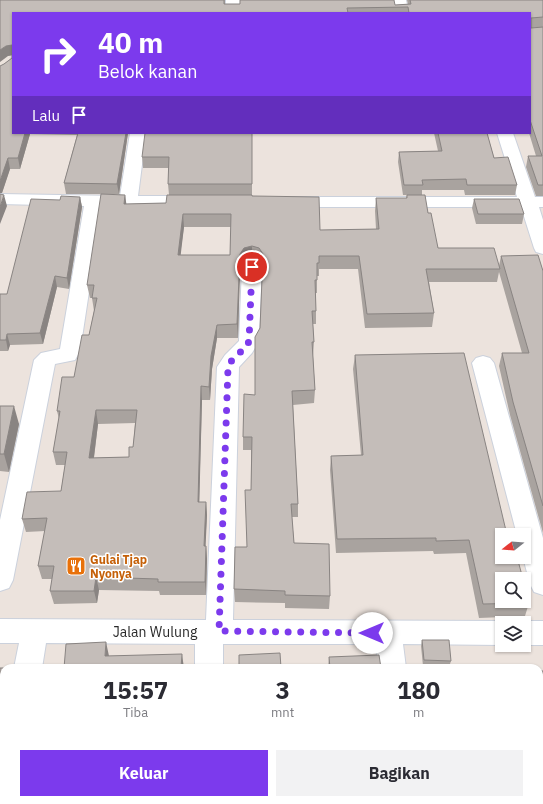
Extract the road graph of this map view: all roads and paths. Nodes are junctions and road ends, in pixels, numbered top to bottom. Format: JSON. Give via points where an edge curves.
{"nodes":[{"id":1,"x":233,"y":0,"type":"edge"},
{"id":2,"x":399,"y":0,"type":"edge"},
{"id":3,"x":232,"y":12,"type":"edge"},
{"id":4,"x":402,"y":12,"type":"edge"},
{"id":5,"x":138,"y":134,"type":"edge"},
{"id":6,"x":505,"y":134,"type":"edge"},
{"id":7,"x":0,"y":199,"type":"edge"},
{"id":8,"x":94,"y":201,"type":"junction"},
{"id":9,"x":128,"y":201,"type":"junction"},
{"id":10,"x":212,"y":201,"type":"edge"},
{"id":11,"x":275,"y":202,"type":"edge"},
{"id":12,"x":536,"y":202,"type":"edge"},
{"id":13,"x":543,"y":248,"type":"edge"},
{"id":14,"x":252,"y":267,"type":"dead end"},
{"id":15,"x":483,"y":363,"type":"dead end"},
{"id":16,"x":0,"y":580,"type":"edge"},
{"id":17,"x":543,"y":584,"type":"edge"},
{"id":18,"x":0,"y":631,"type":"edge"},
{"id":19,"x":214,"y":631,"type":"junction"},
{"id":20,"x":34,"y":632,"type":"junction"},
{"id":21,"x":543,"y":632,"type":"edge"},
{"id":22,"x":388,"y":633,"type":"junction"},
{"id":23,"x":495,"y":633,"type":"edge"},
{"id":24,"x":531,"y":633,"type":"edge"},
{"id":25,"x":29,"y":664,"type":"edge"},
{"id":26,"x":210,"y":664,"type":"edge"},
{"id":27,"x":392,"y":664,"type":"edge"}],
"edges":[{"from":1,"to":3,"type":"street"},
{"from":2,"to":4,"type":"street"},
{"from":5,"to":9,"type":"street"},
{"from":6,"to":12,"type":"street"},
{"from":7,"to":8,"type":"street"},
{"from":8,"to":9,"type":"street"},
{"from":8,"to":16,"type":"street","via":[[70,351],[68,355],[45,360]]},
{"from":9,"to":10,"type":"street"},
{"from":11,"to":12,"type":"street"},
{"from":12,"to":13,"type":"street"},
{"from":14,"to":19,"type":"street","via":[[249,341],[230,362],[228,368]]},
{"from":15,"to":17,"type":"street"},
{"from":18,"to":20,"type":"street","name":"Jalan Wulung"},
{"from":19,"to":20,"type":"street","name":"Jalan Wulung"},
{"from":19,"to":22,"type":"street","name":"Jalan Wulung"},
{"from":19,"to":26,"type":"street"},
{"from":20,"to":25,"type":"street"},
{"from":21,"to":24,"type":"street"},
{"from":22,"to":23,"type":"street","name":"Jalan Wulung"},
{"from":22,"to":27,"type":"street"}]}
